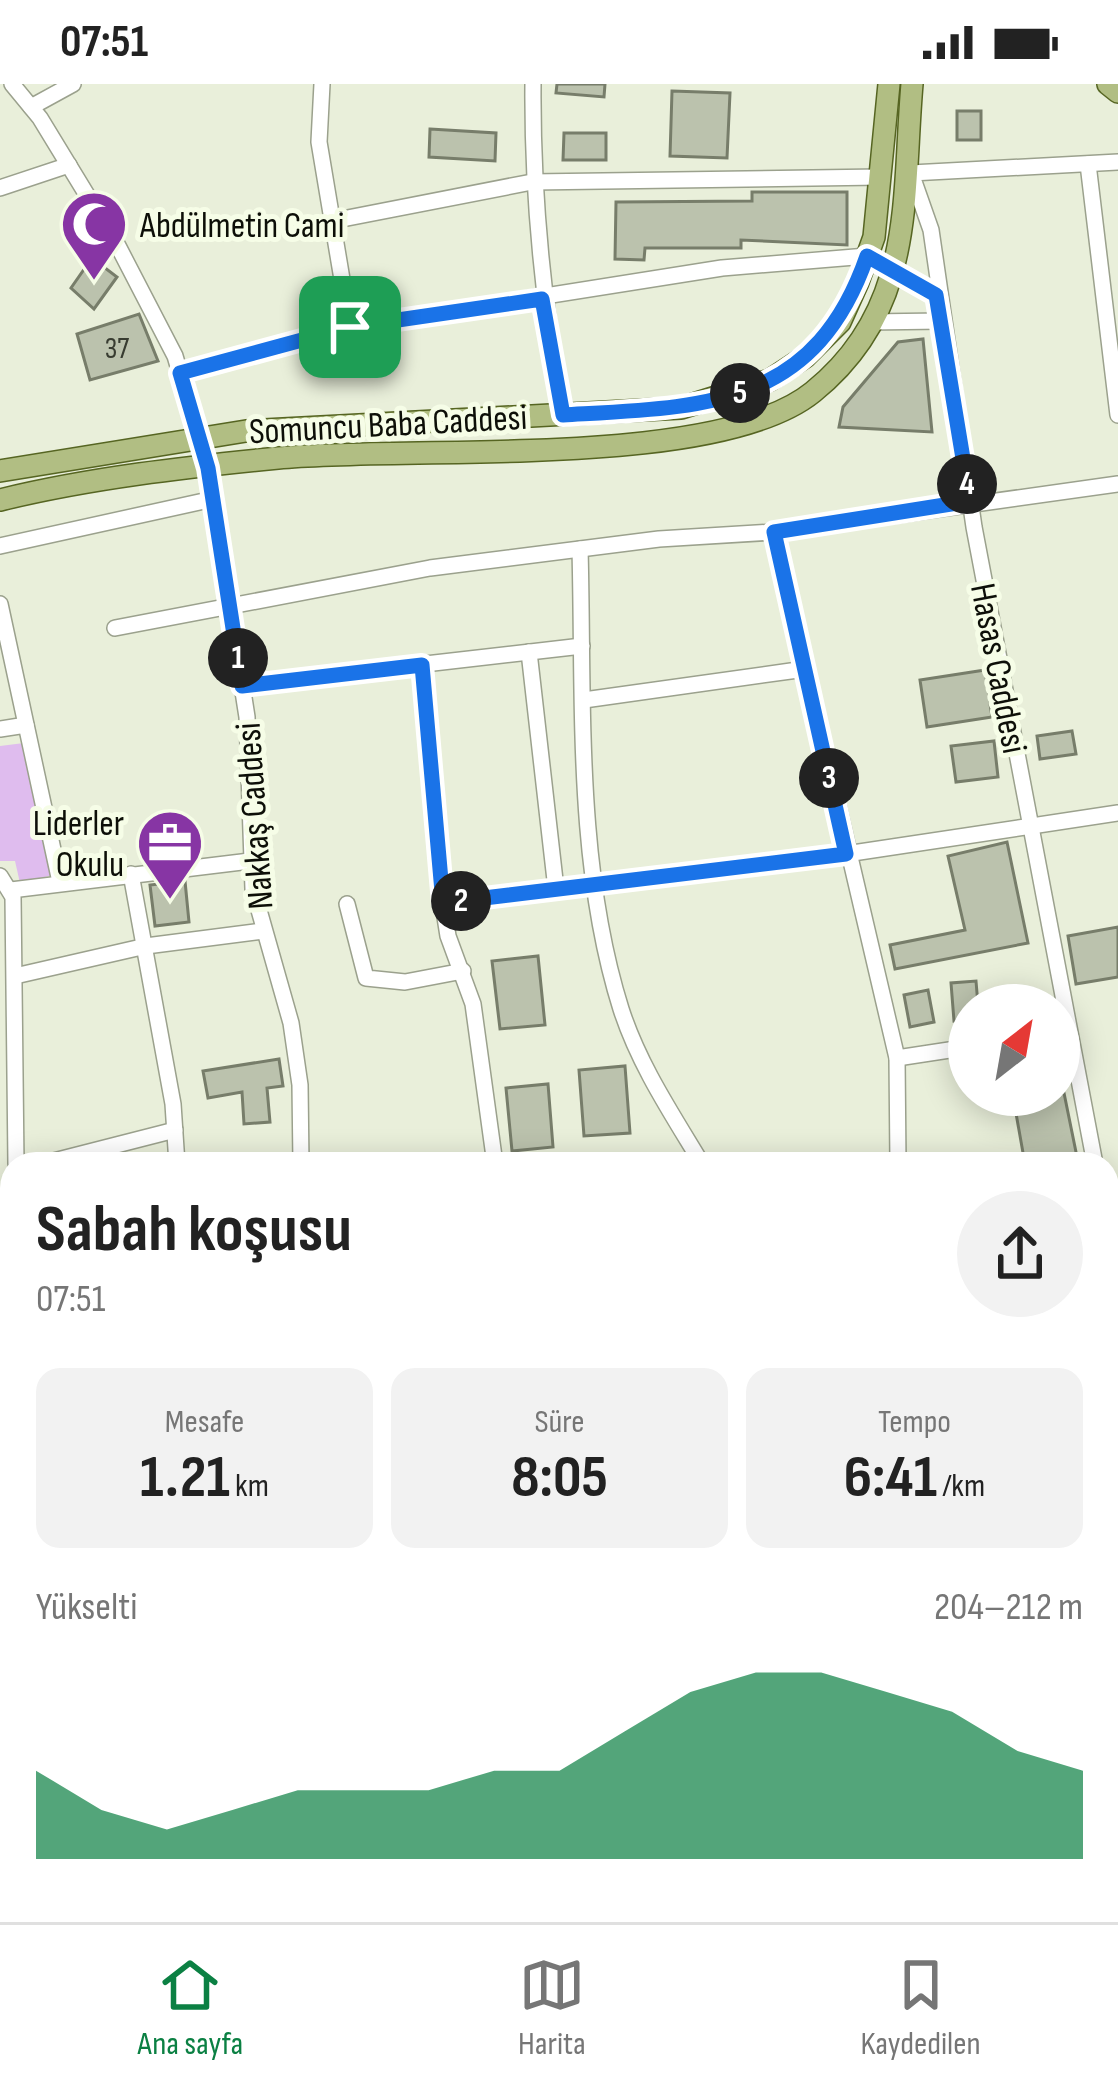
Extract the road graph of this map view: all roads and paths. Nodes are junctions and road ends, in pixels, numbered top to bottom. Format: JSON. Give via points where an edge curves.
{"nodes":[{"id":1,"x":11,"y":84,"type":"edge"},
{"id":2,"x":73,"y":84,"type":"edge"},
{"id":3,"x":322,"y":84,"type":"edge"},
{"id":4,"x":533,"y":84,"type":"edge"},
{"id":5,"x":890,"y":84,"type":"edge"},
{"id":6,"x":912,"y":84,"type":"edge"},
{"id":7,"x":1108,"y":84,"type":"edge"},
{"id":8,"x":1118,"y":92,"type":"edge"},
{"id":9,"x":31,"y":107,"type":"junction"},
{"id":10,"x":1118,"y":162,"type":"edge"},
{"id":11,"x":1088,"y":164,"type":"junction"},
{"id":12,"x":68,"y":165,"type":"junction"},
{"id":13,"x":911,"y":173,"type":"junction"},
{"id":14,"x":880,"y":177,"type":"junction"},
{"id":15,"x":532,"y":182,"type":"junction"},
{"id":16,"x":0,"y":188,"type":"edge"},
{"id":17,"x":332,"y":221,"type":"junction"},
{"id":18,"x":867,"y":256,"type":"junction"},
{"id":19,"x":895,"y":270,"type":"junction"},
{"id":20,"x":936,"y":295,"type":"junction"},
{"id":21,"x":542,"y":299,"type":"junction"},
{"id":22,"x":942,"y":321,"type":"junction"},
{"id":23,"x":868,"y":322,"type":"junction"},
{"id":24,"x":350,"y":327,"type":"junction"},
{"id":25,"x":180,"y":373,"type":"junction"},
{"id":26,"x":563,"y":415,"type":"junction"},
{"id":27,"x":1118,"y":415,"type":"edge"},
{"id":28,"x":199,"y":437,"type":"junction"},
{"id":29,"x":208,"y":468,"type":"junction"},
{"id":30,"x":0,"y":471,"type":"edge"},
{"id":31,"x":1118,"y":484,"type":"edge"},
{"id":32,"x":213,"y":499,"type":"junction"},
{"id":33,"x":0,"y":500,"type":"edge"},
{"id":34,"x":970,"y":501,"type":"junction"},
{"id":35,"x":774,"y":532,"type":"junction"},
{"id":36,"x":0,"y":546,"type":"edge"},
{"id":37,"x":580,"y":549,"type":"junction"},
{"id":38,"x":230,"y":603,"type":"junction"},
{"id":39,"x":0,"y":604,"type":"edge"},
{"id":40,"x":115,"y":628,"type":"dead end"},
{"id":41,"x":582,"y":646,"type":"junction"},
{"id":42,"x":530,"y":652,"type":"junction"},
{"id":43,"x":422,"y":665,"type":"junction"},
{"id":44,"x":805,"y":669,"type":"junction"},
{"id":45,"x":242,"y":686,"type":"junction"},
{"id":46,"x":584,"y":700,"type":"junction"},
{"id":47,"x":26,"y":725,"type":"junction"},
{"id":48,"x":0,"y":729,"type":"edge"},
{"id":49,"x":1118,"y":813,"type":"edge"},
{"id":50,"x":1029,"y":823,"type":"junction"},
{"id":51,"x":846,"y":854,"type":"junction"},
{"id":52,"x":250,"y":861,"type":"junction"},
{"id":53,"x":131,"y":874,"type":"junction"},
{"id":54,"x":60,"y":882,"type":"junction"},
{"id":55,"x":5,"y":883,"type":"edge"},
{"id":56,"x":595,"y":884,"type":"junction"},
{"id":57,"x":556,"y":889,"type":"junction"},
{"id":58,"x":443,"y":903,"type":"junction"},
{"id":59,"x":347,"y":904,"type":"dead end"},
{"id":60,"x":263,"y":931,"type":"junction"},
{"id":61,"x":146,"y":946,"type":"junction"},
{"id":62,"x":463,"y":971,"type":"junction"},
{"id":63,"x":15,"y":976,"type":"junction"},
{"id":64,"x":1056,"y":984,"type":"edge"},
{"id":65,"x":948,"y":1050,"type":"edge"},
{"id":66,"x":8,"y":1057,"type":"edge"},
{"id":67,"x":897,"y":1058,"type":"junction"},
{"id":68,"x":1080,"y":1101,"type":"edge"},
{"id":69,"x":175,"y":1130,"type":"junction"},
{"id":70,"x":15,"y":1152,"type":"edge"},
{"id":71,"x":89,"y":1152,"type":"edge"},
{"id":72,"x":176,"y":1152,"type":"edge"},
{"id":73,"x":301,"y":1152,"type":"edge"},
{"id":74,"x":493,"y":1152,"type":"edge"},
{"id":75,"x":695,"y":1152,"type":"edge"},
{"id":76,"x":898,"y":1152,"type":"edge"},
{"id":77,"x":1092,"y":1152,"type":"edge"}],
"edges":[{"from":1,"to":9,"type":"street","name":"Nakkaş Caddesi"},
{"from":2,"to":9,"type":"street"},
{"from":3,"to":17,"type":"street","via":[[320,142]]},
{"from":4,"to":15,"type":"street"},
{"from":5,"to":14,"type":"main road","name":"Somuncu Baba Caddesi"},
{"from":6,"to":13,"type":"main road","name":"Somuncu Baba Caddesi"},
{"from":7,"to":8,"type":"main road"},
{"from":9,"to":12,"type":"street","name":"Nakkaş Caddesi"},
{"from":10,"to":11,"type":"street"},
{"from":11,"to":13,"type":"street"},
{"from":11,"to":27,"type":"street"},
{"from":12,"to":16,"type":"street"},
{"from":12,"to":25,"type":"street","name":"Nakkaş Caddesi"},
{"from":13,"to":19,"type":"main road","name":"Somuncu Baba Caddesi"},
{"from":13,"to":20,"type":"street","name":"Hasas Caddesi","via":[[931,230]]},
{"from":14,"to":15,"type":"street"},
{"from":14,"to":18,"type":"main road","name":"Somuncu Baba Caddesi"},
{"from":15,"to":17,"type":"street"},
{"from":15,"to":21,"type":"street"},
{"from":17,"to":24,"type":"street"},
{"from":18,"to":19,"type":"street"},
{"from":18,"to":21,"type":"street","via":[[580,286]]},
{"from":18,"to":26,"type":"main road","name":"Somuncu Baba Caddesi","via":[[840,322],[770,380],[682,408]]},
{"from":19,"to":20,"type":"street"},
{"from":19,"to":23,"type":"main road","name":"Somuncu Baba Caddesi"},
{"from":20,"to":22,"type":"street","name":"Hasas Caddesi"},
{"from":21,"to":24,"type":"street"},
{"from":21,"to":26,"type":"street"},
{"from":22,"to":23,"type":"street"},
{"from":22,"to":34,"type":"street","name":"Hasas Caddesi"},
{"from":23,"to":29,"type":"main road","name":"Somuncu Baba Caddesi","via":[[812,393],[760,422],[701,436]]},
{"from":24,"to":25,"type":"street"},
{"from":25,"to":28,"type":"street","name":"Nakkaş Caddesi"},
{"from":26,"to":28,"type":"main road","name":"Somuncu Baba Caddesi"},
{"from":28,"to":29,"type":"street","name":"Nakkaş Caddesi"},
{"from":28,"to":30,"type":"main road","name":"Somuncu Baba Caddesi"},
{"from":29,"to":32,"type":"street","name":"Nakkaş Caddesi"},
{"from":29,"to":33,"type":"main road","name":"Somuncu Baba Caddesi"},
{"from":31,"to":34,"type":"street"},
{"from":32,"to":36,"type":"street"},
{"from":32,"to":38,"type":"street","name":"Nakkaş Caddesi"},
{"from":34,"to":35,"type":"street"},
{"from":34,"to":50,"type":"street","name":"Hasas Caddesi"},
{"from":35,"to":37,"type":"street"},
{"from":35,"to":44,"type":"street"},
{"from":37,"to":38,"type":"street"},
{"from":37,"to":41,"type":"street"},
{"from":38,"to":40,"type":"street"},
{"from":38,"to":45,"type":"street","name":"Nakkaş Caddesi"},
{"from":39,"to":47,"type":"street"},
{"from":41,"to":42,"type":"street"},
{"from":41,"to":46,"type":"street"},
{"from":42,"to":43,"type":"street"},
{"from":42,"to":57,"type":"street"},
{"from":43,"to":45,"type":"street"},
{"from":43,"to":58,"type":"street"},
{"from":44,"to":46,"type":"street"},
{"from":44,"to":51,"type":"street"},
{"from":45,"to":52,"type":"street","name":"Nakkaş Caddesi"},
{"from":46,"to":56,"type":"street"},
{"from":47,"to":48,"type":"street"},
{"from":47,"to":54,"type":"street"},
{"from":49,"to":50,"type":"street"},
{"from":50,"to":51,"type":"street"},
{"from":50,"to":64,"type":"street","name":"Hasas Caddesi"},
{"from":51,"to":56,"type":"street"},
{"from":51,"to":67,"type":"street"},
{"from":52,"to":53,"type":"street"},
{"from":52,"to":60,"type":"street","name":"Nakkaş Caddesi"},
{"from":53,"to":54,"type":"street"},
{"from":53,"to":61,"type":"street"},
{"from":54,"to":55,"type":"street"},
{"from":55,"to":63,"type":"street"},
{"from":56,"to":57,"type":"street"},
{"from":56,"to":75,"type":"street","via":[[621,1008],[645,1071]]},
{"from":57,"to":58,"type":"street"},
{"from":58,"to":62,"type":"street"},
{"from":59,"to":62,"type":"street","via":[[366,979],[405,982]]},
{"from":60,"to":61,"type":"street"},
{"from":60,"to":73,"type":"street","name":"Nakkaş Caddesi","via":[[291,1023]]},
{"from":61,"to":63,"type":"street"},
{"from":61,"to":69,"type":"street"},
{"from":62,"to":74,"type":"street"},
{"from":63,"to":66,"type":"street"},
{"from":65,"to":67,"type":"street"},
{"from":66,"to":70,"type":"street"},
{"from":67,"to":76,"type":"street"},
{"from":68,"to":77,"type":"street","name":"Hasas Caddesi"},
{"from":69,"to":71,"type":"street"},
{"from":69,"to":72,"type":"street"}]}
